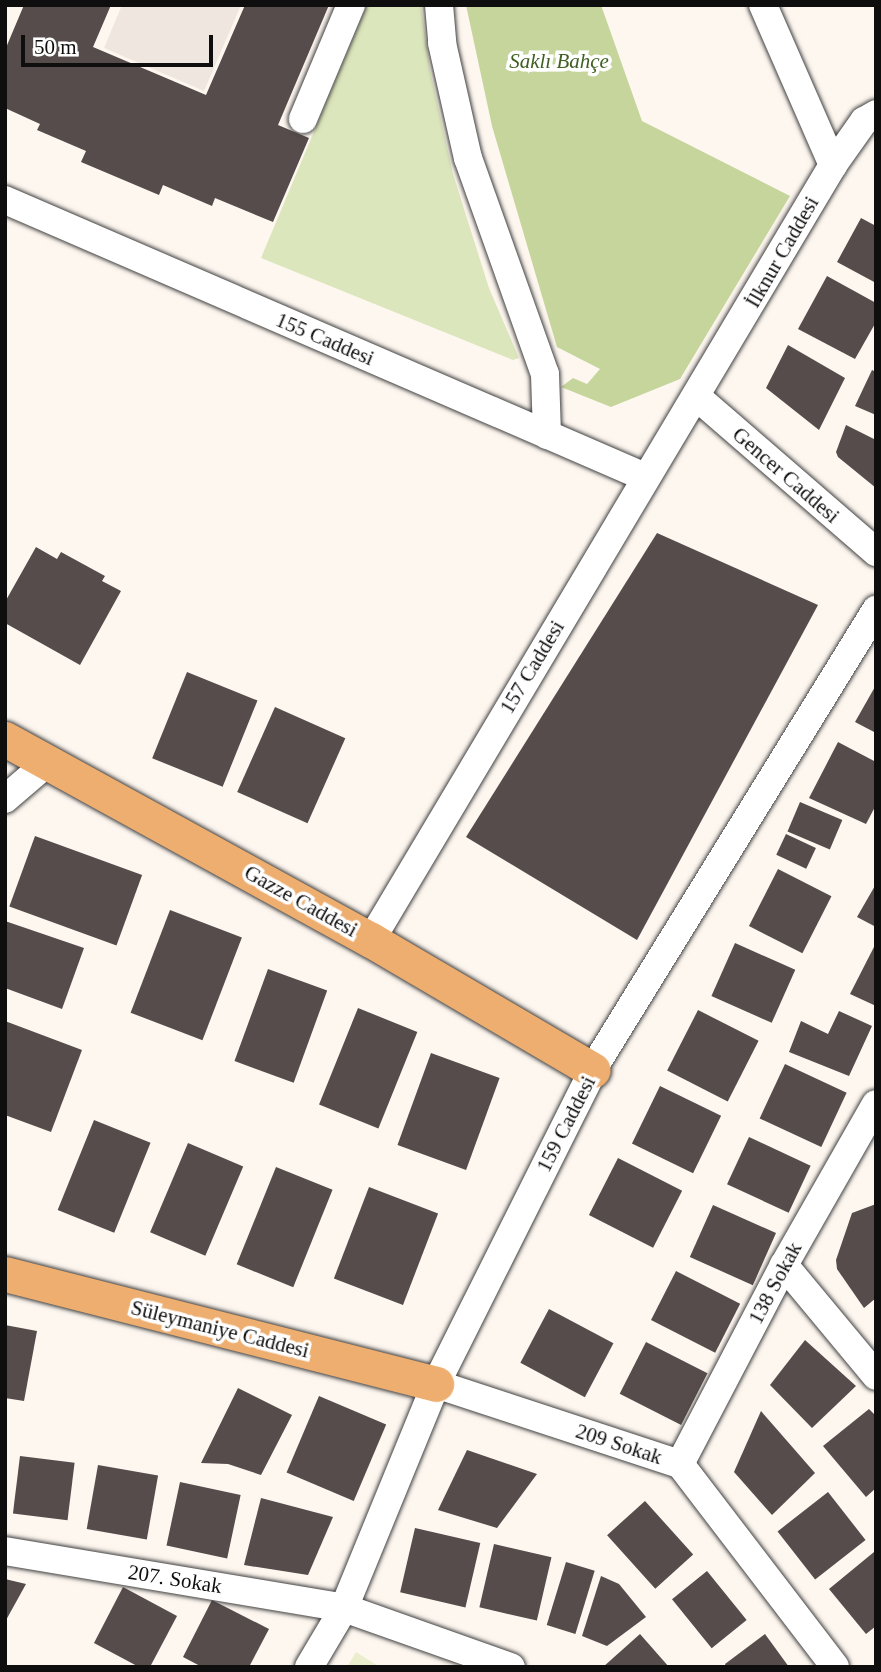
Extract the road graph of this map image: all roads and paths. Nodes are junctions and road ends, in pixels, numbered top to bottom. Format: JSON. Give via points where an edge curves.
{"nodes":[{"id":1,"x":352,"y":5,"type":"edge"},
{"id":2,"x":439,"y":5,"type":"edge"},
{"id":3,"x":763,"y":5,"type":"edge"},
{"id":4,"x":876,"y":114,"type":"edge"},
{"id":5,"x":303,"y":119,"type":"dead end"},
{"id":6,"x":833,"y":165,"type":"junction"},
{"id":7,"x":5,"y":200,"type":"edge"},
{"id":8,"x":697,"y":397,"type":"junction"},
{"id":9,"x":547,"y":435,"type":"junction"},
{"id":10,"x":645,"y":477,"type":"junction"},
{"id":11,"x":876,"y":552,"type":"edge"},
{"id":12,"x":876,"y":610,"type":"edge"},
{"id":13,"x":5,"y":739,"type":"edge"},
{"id":14,"x":48,"y":762,"type":"junction"},
{"id":15,"x":5,"y":799,"type":"edge"},
{"id":16,"x":371,"y":940,"type":"junction"},
{"id":17,"x":593,"y":1070,"type":"junction"},
{"id":18,"x":876,"y":1104,"type":"edge"},
{"id":19,"x":784,"y":1265,"type":"junction"},
{"id":20,"x":5,"y":1274,"type":"edge"},
{"id":21,"x":876,"y":1376,"type":"edge"},
{"id":22,"x":436,"y":1384,"type":"junction"},
{"id":23,"x":680,"y":1464,"type":"junction"},
{"id":24,"x":5,"y":1551,"type":"edge"},
{"id":25,"x":344,"y":1608,"type":"junction"},
{"id":26,"x":309,"y":1667,"type":"edge"},
{"id":27,"x":511,"y":1667,"type":"edge"},
{"id":28,"x":835,"y":1667,"type":"edge"}],
"edges":[{"from":1,"to":5,"type":"street"},
{"from":2,"to":9,"type":"street","via":[[442,43],[468,158],[545,374]]},
{"from":3,"to":6,"type":"street"},
{"from":4,"to":6,"type":"street","name":"İlknur Caddesi","via":[[864,121]]},
{"from":6,"to":8,"type":"street","name":"İlknur Caddesi"},
{"from":7,"to":9,"type":"street","name":"155 Caddesi"},
{"from":8,"to":10,"type":"street","name":"157 Caddesi"},
{"from":8,"to":11,"type":"street","name":"Gencer Caddesi"},
{"from":9,"to":10,"type":"street","name":"155 Caddesi"},
{"from":10,"to":16,"type":"street","name":"157 Caddesi"},
{"from":12,"to":17,"type":"street","name":"159 Caddesi"},
{"from":13,"to":14,"type":"main road","name":"Gazze Caddesi"},
{"from":14,"to":15,"type":"street"},
{"from":14,"to":16,"type":"main road","name":"Gazze Caddesi"},
{"from":16,"to":17,"type":"main road","name":"Gazze Caddesi"},
{"from":17,"to":22,"type":"street","name":"159 Caddesi"},
{"from":18,"to":19,"type":"street","name":"138 Sokak"},
{"from":19,"to":21,"type":"street"},
{"from":19,"to":23,"type":"street","name":"138 Sokak"},
{"from":20,"to":22,"type":"main road","name":"Süleymaniye Caddesi"},
{"from":22,"to":23,"type":"street","name":"209 Sokak"},
{"from":22,"to":25,"type":"street","name":"159 Caddesi"},
{"from":23,"to":28,"type":"street","name":"209 Sokak"},
{"from":24,"to":25,"type":"street","name":"207. Sokak"},
{"from":25,"to":26,"type":"street","name":"159 Caddesi"},
{"from":25,"to":27,"type":"street","name":"207. Sokak"}]}
